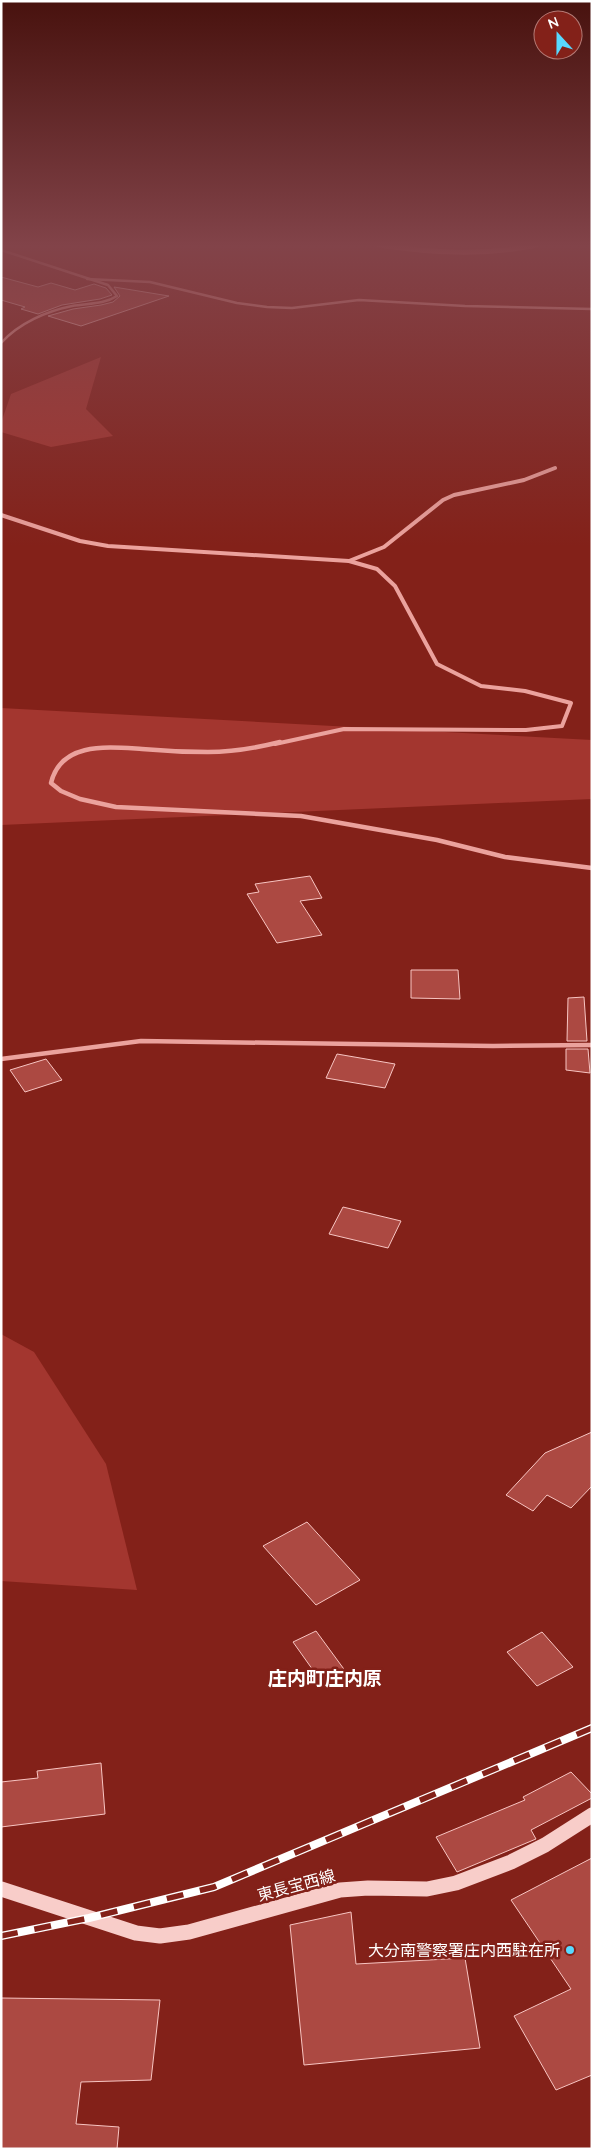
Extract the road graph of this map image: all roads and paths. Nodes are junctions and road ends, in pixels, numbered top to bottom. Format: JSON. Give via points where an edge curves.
{"nodes":[{"id":1,"x":555,"y":468,"type":"dead end"},
{"id":2,"x":1,"y":515,"type":"edge"},
{"id":3,"x":349,"y":561,"type":"junction"},
{"id":4,"x":592,"y":868,"type":"edge"},
{"id":5,"x":592,"y":1045,"type":"edge"},
{"id":6,"x":1,"y":1059,"type":"edge"},
{"id":7,"x":592,"y":1815,"type":"edge"},
{"id":8,"x":1,"y":1889,"type":"edge"}],
"edges":[{"from":1,"to":3,"type":"street","via":[[501,486],[448,497],[384,547]]},
{"from":2,"to":3,"type":"street","via":[[80,541],[108,546]]},
{"from":3,"to":4,"type":"street","via":[[377,569],[395,586],[437,664],[481,686],[524,691],[571,703],[562,726],[526,730],[344,729],[317,732],[247,749],[218,751],[105,747],[81,750],[60,762],[53,770],[51,783],[80,799],[116,807],[301,816],[437,840],[505,857]]},
{"from":5,"to":6,"type":"street","via":[[141,1041]]},
{"from":7,"to":8,"type":"main road","name":"東長宝西線","via":[[545,1845],[456,1884],[427,1889],[340,1890],[189,1932],[160,1936],[136,1933]]}]}
